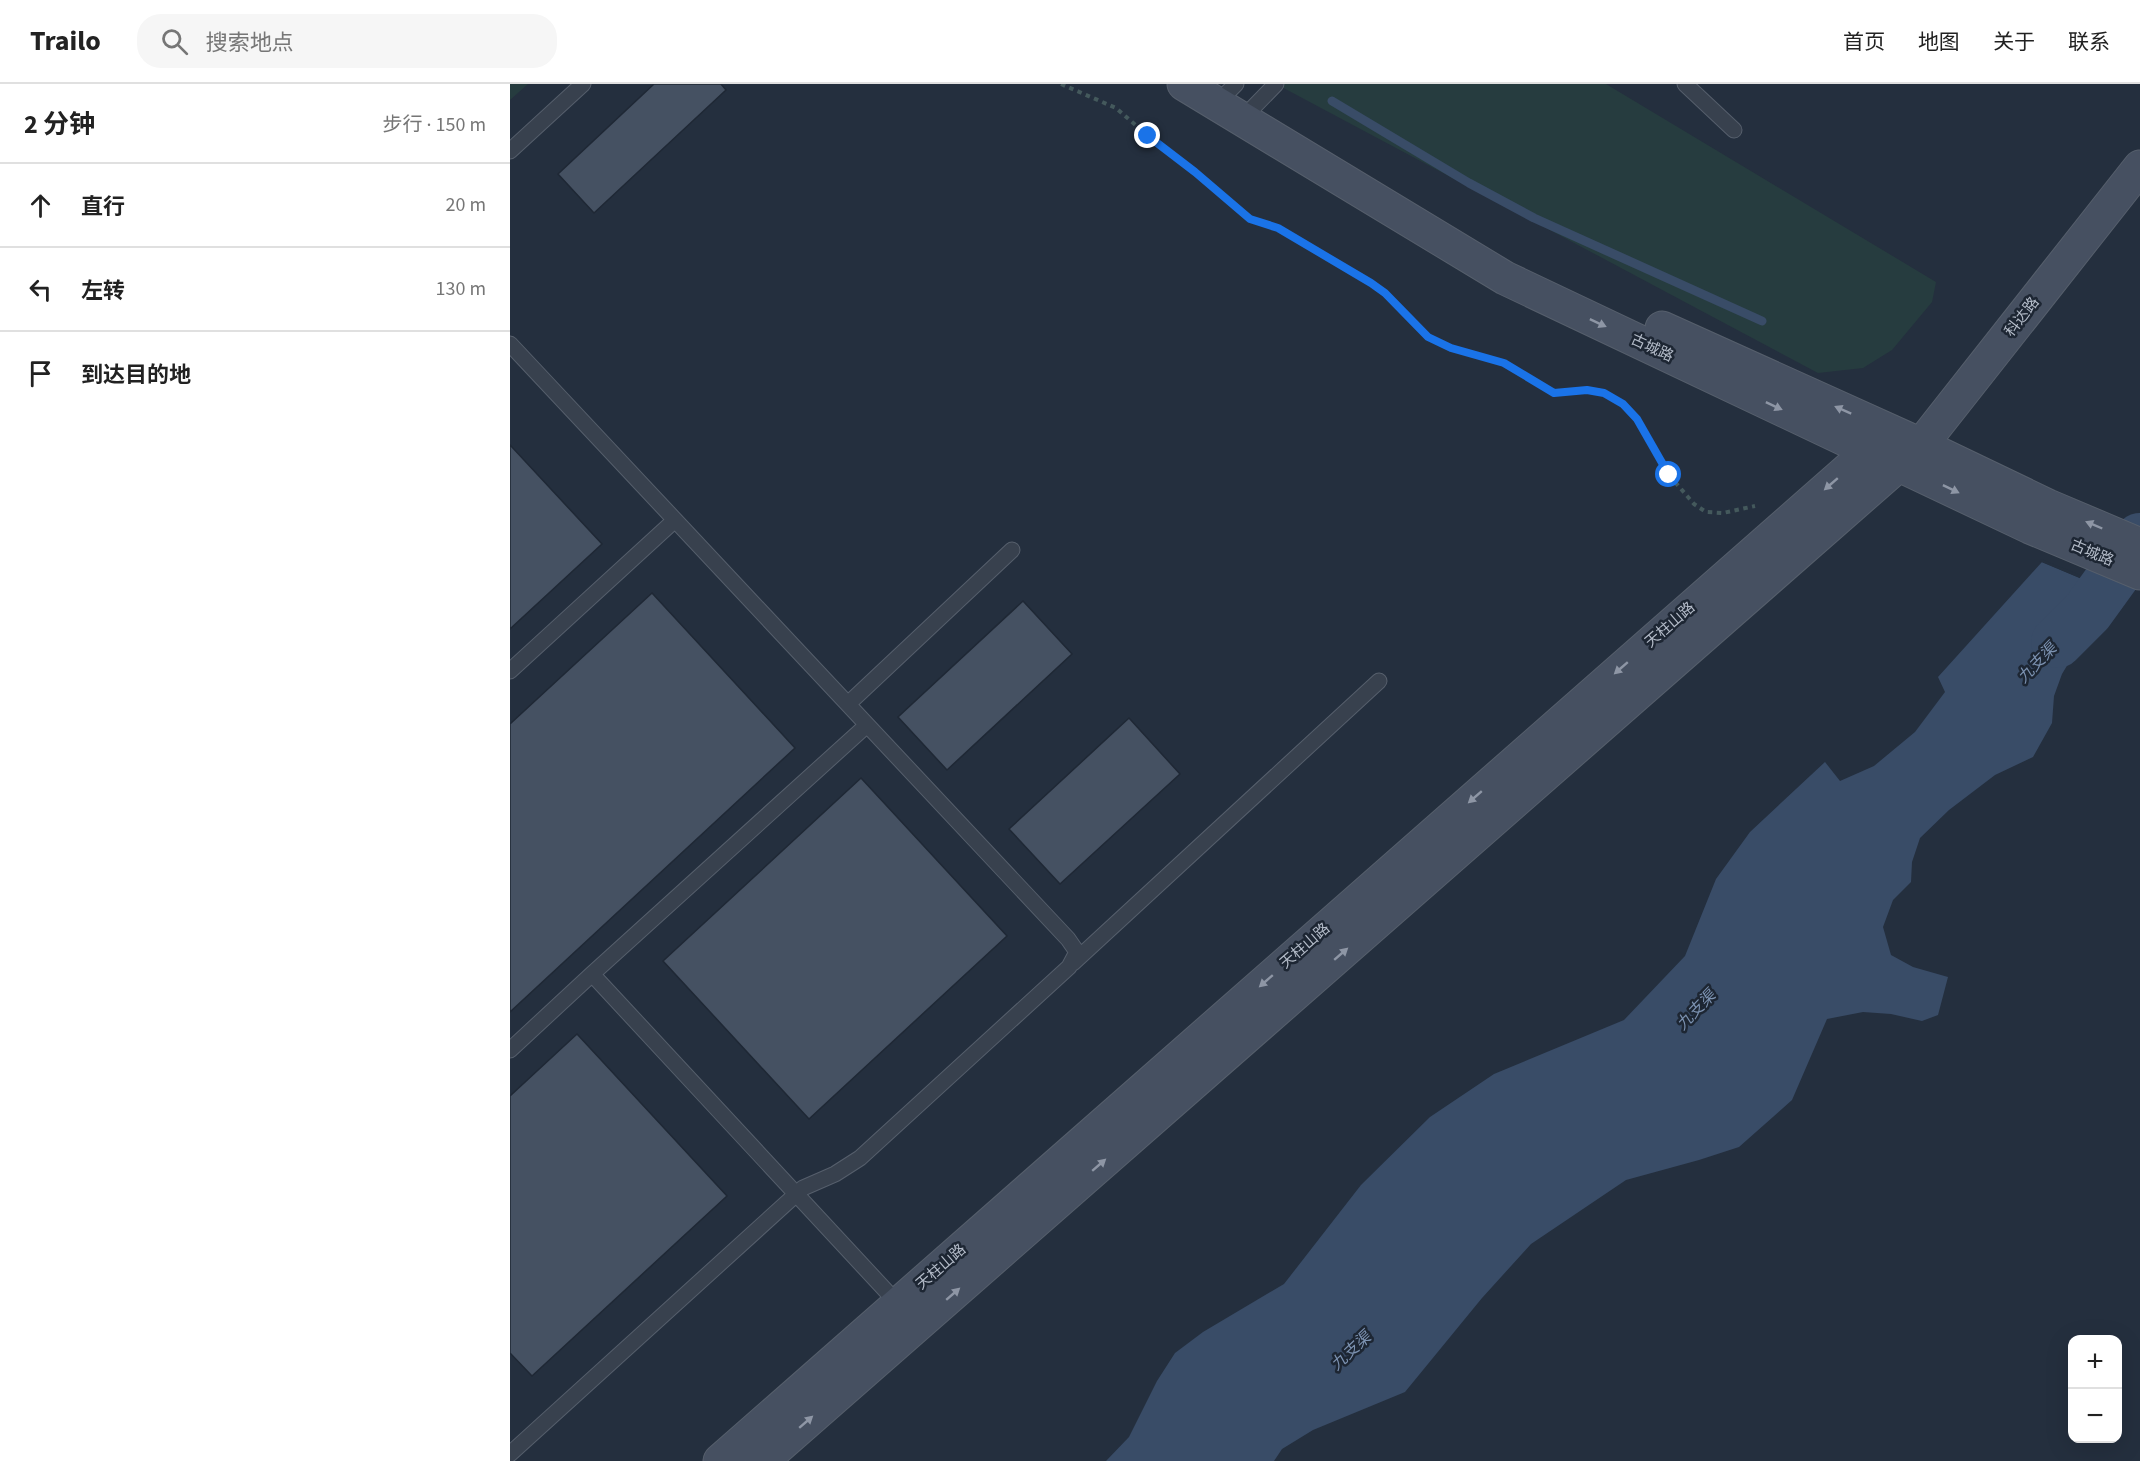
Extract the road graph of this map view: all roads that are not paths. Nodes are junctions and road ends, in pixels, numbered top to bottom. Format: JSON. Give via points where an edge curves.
{"nodes":[{"id":1,"x":582,"y":84,"type":"edge"},
{"id":2,"x":1184,"y":84,"type":"edge"},
{"id":3,"x":1684,"y":84,"type":"edge"},
{"id":4,"x":1240,"y":95,"type":"edge"},
{"id":5,"x":1734,"y":130,"type":"dead end"},
{"id":6,"x":510,"y":152,"type":"edge"},
{"id":7,"x":2140,"y":167,"type":"edge"},
{"id":8,"x":510,"y":344,"type":"edge"},
{"id":9,"x":1880,"y":441,"type":"junction"},
{"id":10,"x":1911,"y":455,"type":"junction"},
{"id":11,"x":2039,"y":516,"type":"junction"},
{"id":12,"x":675,"y":520,"type":"junction"},
{"id":13,"x":2140,"y":545,"type":"edge"},
{"id":14,"x":1012,"y":550,"type":"dead end"},
{"id":15,"x":2140,"y":573,"type":"edge"},
{"id":16,"x":510,"y":671,"type":"edge"},
{"id":17,"x":1378,"y":681,"type":"dead end"},
{"id":18,"x":848,"y":704,"type":"junction"},
{"id":19,"x":867,"y":724,"type":"junction"},
{"id":20,"x":1069,"y":967,"type":"junction"},
{"id":21,"x":592,"y":974,"type":"junction"},
{"id":22,"x":510,"y":1050,"type":"edge"},
{"id":23,"x":796,"y":1194,"type":"junction"},
{"id":24,"x":908,"y":1315,"type":"junction"},
{"id":25,"x":512,"y":1448,"type":"edge"},
{"id":26,"x":720,"y":1461,"type":"edge"},
{"id":27,"x":762,"y":1461,"type":"edge"}],
"edges":[{"from":1,"to":6,"type":"lane"},
{"from":2,"to":4,"type":"street","name":"古城路"},
{"from":3,"to":5,"type":"lane"},
{"from":4,"to":9,"type":"street","name":"古城路","via":[[1522,265]]},
{"from":7,"to":10,"type":"street","name":"科达路"},
{"from":8,"to":12,"type":"lane"},
{"from":9,"to":10,"type":"street","name":"古城路"},
{"from":9,"to":24,"type":"street","name":"天柱山路","one_way":true},
{"from":10,"to":11,"type":"street","name":"古城路"},
{"from":24,"to":10,"type":"street","name":"天柱山路","one_way":true},
{"from":13,"to":11,"type":"street","name":"古城路","one_way":true},
{"from":11,"to":15,"type":"street","name":"古城路"},
{"from":12,"to":16,"type":"lane"},
{"from":12,"to":18,"type":"lane"},
{"from":14,"to":18,"type":"lane"},
{"from":17,"to":20,"type":"lane"},
{"from":18,"to":19,"type":"lane"},
{"from":19,"to":20,"type":"lane","via":[[1068,939],[1077,952]]},
{"from":19,"to":21,"type":"lane"},
{"from":20,"to":23,"type":"lane","via":[[860,1158]]},
{"from":21,"to":22,"type":"lane"},
{"from":21,"to":23,"type":"lane"},
{"from":23,"to":24,"type":"lane"},
{"from":23,"to":25,"type":"lane"},
{"from":24,"to":26,"type":"street","name":"天柱山路"},
{"from":27,"to":24,"type":"street","name":"天柱山路","one_way":true}]}
